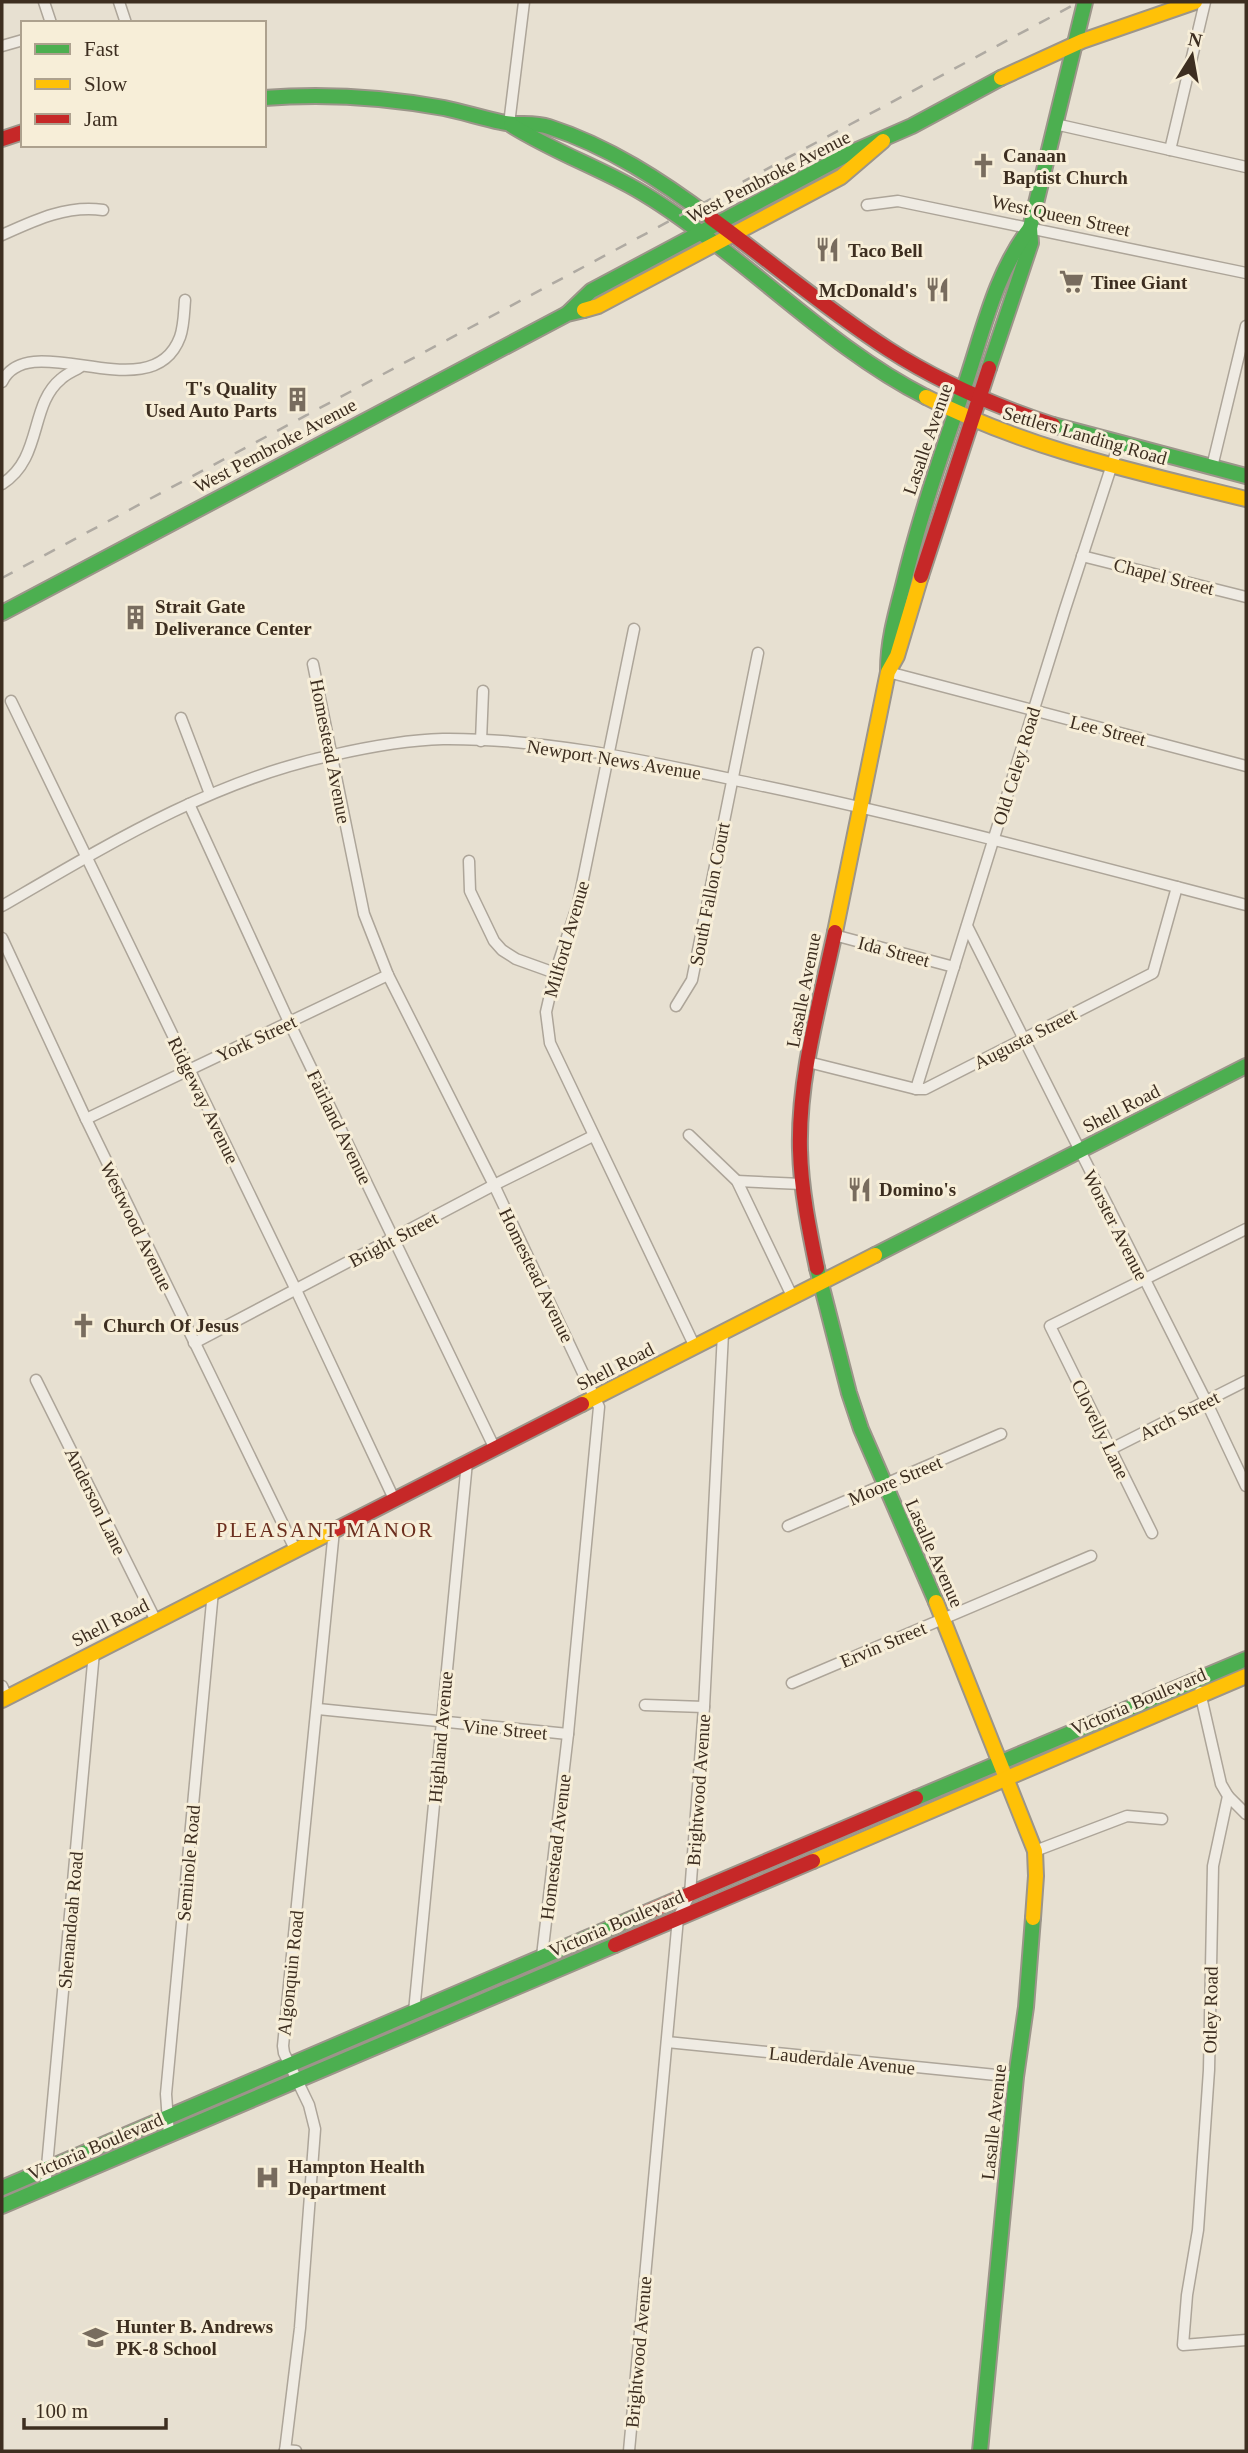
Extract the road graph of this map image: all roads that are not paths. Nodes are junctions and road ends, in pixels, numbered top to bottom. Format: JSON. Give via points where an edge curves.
{"nodes":[{"id":1,"x":44,"y":2,"type":"edge"},
{"id":2,"x":119,"y":2,"type":"edge"},
{"id":3,"x":524,"y":2,"type":"edge"},
{"id":4,"x":1085,"y":2,"type":"edge"},
{"id":5,"x":1195,"y":2,"type":"edge"},
{"id":6,"x":1205,"y":2,"type":"edge"},
{"id":7,"x":50,"y":21,"type":"edge"},
{"id":8,"x":125,"y":21,"type":"edge"},
{"id":9,"x":21,"y":41,"type":"edge"},
{"id":10,"x":1075,"y":44,"type":"junction"},
{"id":11,"x":2,"y":46,"type":"edge"},
{"id":12,"x":266,"y":98,"type":"edge"},
{"id":13,"x":509,"y":124,"type":"junction"},
{"id":14,"x":1055,"y":124,"type":"junction"},
{"id":15,"x":21,"y":133,"type":"edge"},
{"id":16,"x":2,"y":139,"type":"edge"},
{"id":17,"x":883,"y":142,"type":"junction"},
{"id":18,"x":1170,"y":150,"type":"junction"},
{"id":19,"x":1246,"y":167,"type":"edge"},
{"id":20,"x":867,"y":205,"type":"dead end"},
{"id":21,"x":103,"y":210,"type":"dead end"},
{"id":22,"x":716,"y":222,"type":"junction"},
{"id":23,"x":1030,"y":228,"type":"junction"},
{"id":24,"x":699,"y":232,"type":"junction"},
{"id":25,"x":733,"y":234,"type":"junction"},
{"id":26,"x":2,"y":235,"type":"edge"},
{"id":27,"x":715,"y":244,"type":"junction"},
{"id":28,"x":1246,"y":273,"type":"edge"},
{"id":29,"x":185,"y":300,"type":"dead end"},
{"id":30,"x":567,"y":314,"type":"junction"},
{"id":31,"x":1246,"y":326,"type":"edge"},
{"id":32,"x":80,"y":367,"type":"junction"},
{"id":33,"x":2,"y":382,"type":"edge"},
{"id":34,"x":963,"y":391,"type":"junction"},
{"id":35,"x":979,"y":399,"type":"junction"},
{"id":36,"x":956,"y":412,"type":"junction"},
{"id":37,"x":972,"y":420,"type":"junction"},
{"id":38,"x":1119,"y":443,"type":"junction"},
{"id":39,"x":1112,"y":464,"type":"junction"},
{"id":40,"x":1212,"y":467,"type":"junction"},
{"id":41,"x":1246,"y":476,"type":"edge"},
{"id":42,"x":2,"y":484,"type":"edge"},
{"id":43,"x":1246,"y":499,"type":"edge"},
{"id":44,"x":1082,"y":555,"type":"junction"},
{"id":45,"x":1246,"y":597,"type":"edge"},
{"id":46,"x":2,"y":612,"type":"edge"},
{"id":47,"x":634,"y":629,"type":"dead end"},
{"id":48,"x":758,"y":653,"type":"dead end"},
{"id":49,"x":313,"y":664,"type":"dead end"},
{"id":50,"x":888,"y":672,"type":"junction"},
{"id":51,"x":483,"y":691,"type":"dead end"},
{"id":52,"x":11,"y":701,"type":"dead end"},
{"id":53,"x":1033,"y":711,"type":"junction"},
{"id":54,"x":181,"y":718,"type":"dead end"},
{"id":55,"x":481,"y":741,"type":"junction"},
{"id":56,"x":331,"y":755,"type":"junction"},
{"id":57,"x":609,"y":755,"type":"junction"},
{"id":58,"x":1246,"y":766,"type":"edge"},
{"id":59,"x":732,"y":779,"type":"junction"},
{"id":60,"x":210,"y":794,"type":"junction"},
{"id":61,"x":189,"y":804,"type":"junction"},
{"id":62,"x":859,"y":806,"type":"junction"},
{"id":63,"x":993,"y":841,"type":"junction"},
{"id":64,"x":86,"y":857,"type":"junction"},
{"id":65,"x":468,"y":861,"type":"dead end"},
{"id":66,"x":1177,"y":887,"type":"junction"},
{"id":67,"x":1246,"y":905,"type":"edge"},
{"id":68,"x":2,"y":906,"type":"edge"},
{"id":69,"x":967,"y":926,"type":"junction"},
{"id":70,"x":834,"y":935,"type":"junction"},
{"id":71,"x":2,"y":938,"type":"edge"},
{"id":72,"x":954,"y":967,"type":"junction"},
{"id":73,"x":555,"y":973,"type":"junction"},
{"id":74,"x":388,"y":975,"type":"junction"},
{"id":75,"x":676,"y":1006,"type":"dead end"},
{"id":76,"x":289,"y":1022,"type":"junction"},
{"id":77,"x":1024,"y":1039,"type":"junction"},
{"id":78,"x":808,"y":1062,"type":"junction"},
{"id":79,"x":1246,"y":1066,"type":"edge"},
{"id":80,"x":189,"y":1069,"type":"junction"},
{"id":81,"x":916,"y":1089,"type":"junction"},
{"id":82,"x":86,"y":1119,"type":"junction"},
{"id":83,"x":689,"y":1135,"type":"dead end"},
{"id":84,"x":593,"y":1136,"type":"junction"},
{"id":85,"x":1079,"y":1151,"type":"junction"},
{"id":86,"x":737,"y":1181,"type":"junction"},
{"id":87,"x":802,"y":1184,"type":"junction"},
{"id":88,"x":494,"y":1185,"type":"junction"},
{"id":89,"x":1246,"y":1229,"type":"edge"},
{"id":90,"x":395,"y":1238,"type":"junction"},
{"id":91,"x":1144,"y":1280,"type":"junction"},
{"id":92,"x":820,"y":1285,"type":"junction"},
{"id":93,"x":296,"y":1290,"type":"junction"},
{"id":94,"x":793,"y":1298,"type":"junction"},
{"id":95,"x":723,"y":1333,"type":"junction"},
{"id":96,"x":194,"y":1343,"type":"junction"},
{"id":97,"x":695,"y":1347,"type":"junction"},
{"id":98,"x":36,"y":1380,"type":"dead end"},
{"id":99,"x":1246,"y":1381,"type":"edge"},
{"id":100,"x":596,"y":1397,"type":"junction"},
{"id":101,"x":1206,"y":1401,"type":"junction"},
{"id":102,"x":1001,"y":1434,"type":"dead end"},
{"id":103,"x":495,"y":1449,"type":"junction"},
{"id":104,"x":1111,"y":1449,"type":"junction"},
{"id":105,"x":467,"y":1462,"type":"junction"},
{"id":106,"x":884,"y":1485,"type":"junction"},
{"id":107,"x":1246,"y":1486,"type":"edge"},
{"id":108,"x":394,"y":1499,"type":"junction"},
{"id":109,"x":788,"y":1526,"type":"dead end"},
{"id":110,"x":334,"y":1530,"type":"junction"},
{"id":111,"x":1152,"y":1533,"type":"dead end"},
{"id":112,"x":295,"y":1549,"type":"junction"},
{"id":113,"x":1091,"y":1556,"type":"dead end"},
{"id":114,"x":213,"y":1591,"type":"junction"},
{"id":115,"x":943,"y":1619,"type":"junction"},
{"id":116,"x":156,"y":1621,"type":"junction"},
{"id":117,"x":94,"y":1652,"type":"junction"},
{"id":118,"x":1246,"y":1659,"type":"edge"},
{"id":119,"x":1246,"y":1676,"type":"edge"},
{"id":120,"x":1197,"y":1679,"type":"junction"},
{"id":121,"x":792,"y":1683,"type":"dead end"},
{"id":122,"x":4,"y":1694,"type":"edge"},
{"id":123,"x":1201,"y":1696,"type":"junction"},
{"id":124,"x":645,"y":1705,"type":"dead end"},
{"id":125,"x":704,"y":1707,"type":"junction"},
{"id":126,"x":318,"y":1710,"type":"junction"},
{"id":127,"x":442,"y":1723,"type":"junction"},
{"id":128,"x":568,"y":1734,"type":"junction"},
{"id":129,"x":1000,"y":1762,"type":"junction"},
{"id":130,"x":1006,"y":1778,"type":"junction"},
{"id":131,"x":1228,"y":1796,"type":"junction"},
{"id":132,"x":1246,"y":1814,"type":"edge"},
{"id":133,"x":1161,"y":1819,"type":"dead end"},
{"id":134,"x":1035,"y":1851,"type":"junction"},
{"id":135,"x":690,"y":1894,"type":"junction"},
{"id":136,"x":678,"y":1918,"type":"junction"},
{"id":137,"x":542,"y":1956,"type":"junction"},
{"id":138,"x":414,"y":2012,"type":"junction"},
{"id":139,"x":667,"y":2042,"type":"junction"},
{"id":140,"x":290,"y":2065,"type":"junction"},
{"id":141,"x":1016,"y":2077,"type":"junction"},
{"id":142,"x":297,"y":2081,"type":"junction"},
{"id":143,"x":168,"y":2116,"type":"junction"},
{"id":144,"x":169,"y":2135,"type":"junction"},
{"id":145,"x":47,"y":2169,"type":"junction"},
{"id":146,"x":2,"y":2188,"type":"edge"},
{"id":147,"x":45,"y":2188,"type":"junction"},
{"id":148,"x":2,"y":2206,"type":"edge"},
{"id":149,"x":1246,"y":2340,"type":"edge"},
{"id":150,"x":289,"y":2451,"type":"edge"},
{"id":151,"x":629,"y":2451,"type":"edge"},
{"id":152,"x":980,"y":2451,"type":"edge"}],
"edges":[{"from":1,"to":7,"type":"street"},
{"from":2,"to":8,"type":"street"},
{"from":3,"to":13,"type":"street"},
{"from":4,"to":10,"type":"main road","name":"Lasalle Avenue"},
{"from":5,"to":10,"type":"main road","name":"West Pembroke Avenue"},
{"from":6,"to":18,"type":"street"},
{"from":9,"to":11,"type":"street"},
{"from":10,"to":14,"type":"main road","name":"Lasalle Avenue"},
{"from":10,"to":17,"type":"main road","name":"West Pembroke Avenue"},
{"from":12,"to":13,"type":"main road","via":[[387,100]]},
{"from":13,"to":22,"type":"main road","via":[[545,126],[598,148]]},
{"from":13,"to":24,"type":"main road","via":[[537,143],[641,191]]},
{"from":14,"to":18,"type":"street"},
{"from":14,"to":23,"type":"main road","name":"Lasalle Avenue"},
{"from":15,"to":16,"type":"main road"},
{"from":17,"to":22,"type":"main road","name":"West Pembroke Avenue","via":[[848,153]]},
{"from":17,"to":25,"type":"main road","name":"West Pembroke Avenue","via":[[841,177]]},
{"from":18,"to":19,"type":"street"},
{"from":20,"to":23,"type":"street","name":"West Queen Street","via":[[898,201]]},
{"from":21,"to":26,"type":"street","via":[[84,207],[49,214]]},
{"from":22,"to":24,"type":"main road","name":"West Pembroke Avenue"},
{"from":22,"to":25,"type":"main road"},
{"from":23,"to":28,"type":"street","name":"West Queen Street"},
{"from":23,"to":34,"type":"main road","name":"Lasalle Avenue","via":[[1020,239],[1000,284]]},
{"from":23,"to":35,"type":"main road","name":"Lasalle Avenue","via":[[1031,243]]},
{"from":24,"to":27,"type":"main road"},
{"from":24,"to":30,"type":"main road","name":"West Pembroke Avenue","via":[[591,291]]},
{"from":25,"to":27,"type":"main road","name":"West Pembroke Avenue"},
{"from":25,"to":34,"type":"main road","name":"Settlers Landing Road","via":[[889,349]]},
{"from":27,"to":30,"type":"main road","name":"West Pembroke Avenue","via":[[598,306]]},
{"from":27,"to":36,"type":"main road","name":"Settlers Landing Road","via":[[851,350]]},
{"from":29,"to":32,"type":"street","via":[[180,338],[155,364],[130,370]]},
{"from":30,"to":46,"type":"main road","name":"West Pembroke Avenue"},
{"from":31,"to":40,"type":"street"},
{"from":32,"to":33,"type":"street","via":[[42,361],[19,365]]},
{"from":32,"to":42,"type":"street","via":[[60,379],[50,393],[18,471]]},
{"from":34,"to":35,"type":"main road","name":"Settlers Landing Road"},
{"from":34,"to":36,"type":"main road","name":"Lasalle Avenue"},
{"from":35,"to":37,"type":"main road","name":"Lasalle Avenue"},
{"from":35,"to":38,"type":"main road","name":"Settlers Landing Road","via":[[1052,426]]},
{"from":36,"to":37,"type":"main road","name":"Settlers Landing Road"},
{"from":36,"to":50,"type":"main road","name":"Lasalle Avenue","via":[[908,564],[887,654]]},
{"from":37,"to":39,"type":"main road","name":"Settlers Landing Road"},
{"from":37,"to":50,"type":"main road","name":"Lasalle Avenue"},
{"from":38,"to":39,"type":"street","name":"Old Celey Road"},
{"from":38,"to":40,"type":"main road","name":"Settlers Landing Road"},
{"from":39,"to":43,"type":"main road","name":"Settlers Landing Road"},
{"from":39,"to":44,"type":"street","name":"Old Celey Road"},
{"from":40,"to":41,"type":"main road","name":"Settlers Landing Road"},
{"from":44,"to":45,"type":"street","name":"Chapel Street"},
{"from":44,"to":53,"type":"street","name":"Old Celey Road"},
{"from":47,"to":57,"type":"street","name":"Milford Avenue"},
{"from":48,"to":59,"type":"street","name":"South Fallon Court"},
{"from":49,"to":56,"type":"street","name":"Homestead Avenue"},
{"from":50,"to":53,"type":"street","name":"Lee Street"},
{"from":50,"to":62,"type":"main road","name":"Lasalle Avenue"},
{"from":51,"to":55,"type":"street"},
{"from":52,"to":64,"type":"street","name":"Ridgeway Avenue"},
{"from":53,"to":58,"type":"street","name":"Lee Street"},
{"from":53,"to":63,"type":"street","name":"Old Celey Road"},
{"from":54,"to":60,"type":"street"},
{"from":55,"to":56,"type":"street","name":"Newport News Avenue","via":[[441,739]]},
{"from":55,"to":57,"type":"street","name":"Newport News Avenue"},
{"from":56,"to":60,"type":"street","name":"Newport News Avenue"},
{"from":56,"to":74,"type":"street","name":"Homestead Avenue","via":[[364,914]]},
{"from":57,"to":59,"type":"street","name":"Newport News Avenue"},
{"from":57,"to":73,"type":"street","name":"Milford Avenue","via":[[578,904]]},
{"from":59,"to":62,"type":"street","name":"Newport News Avenue"},
{"from":59,"to":75,"type":"street","name":"South Fallon Court","via":[[692,980]]},
{"from":60,"to":61,"type":"street","name":"Newport News Avenue"},
{"from":61,"to":64,"type":"street","name":"Newport News Avenue"},
{"from":61,"to":76,"type":"street","name":"Fairland Avenue"},
{"from":62,"to":63,"type":"street","name":"Newport News Avenue"},
{"from":62,"to":70,"type":"main road","name":"Lasalle Avenue"},
{"from":63,"to":66,"type":"street","name":"Newport News Avenue"},
{"from":63,"to":69,"type":"street","name":"Old Celey Road"},
{"from":64,"to":68,"type":"street","name":"Newport News Avenue"},
{"from":64,"to":80,"type":"street","name":"Ridgeway Avenue"},
{"from":65,"to":73,"type":"street","via":[[470,891],[494,941],[516,959]]},
{"from":66,"to":67,"type":"street","name":"Newport News Avenue"},
{"from":66,"to":77,"type":"street","name":"Augusta Street","via":[[1153,972]]},
{"from":69,"to":72,"type":"street","name":"Old Celey Road"},
{"from":69,"to":77,"type":"street","name":"Worster Avenue"},
{"from":70,"to":72,"type":"street","name":"Ida Street"},
{"from":70,"to":78,"type":"main road","name":"Lasalle Avenue"},
{"from":71,"to":82,"type":"street","name":"Westwood Avenue"},
{"from":72,"to":81,"type":"street","name":"Old Celey Road"},
{"from":73,"to":84,"type":"street","name":"Milford Avenue","via":[[546,1012],[550,1043]]},
{"from":74,"to":76,"type":"street","name":"York Street"},
{"from":74,"to":88,"type":"street","name":"Homestead Avenue"},
{"from":76,"to":80,"type":"street","name":"York Street"},
{"from":76,"to":90,"type":"street","name":"Fairland Avenue"},
{"from":77,"to":81,"type":"street","name":"Augusta Street","via":[[925,1089]]},
{"from":77,"to":85,"type":"street","name":"Worster Avenue"},
{"from":78,"to":81,"type":"street"},
{"from":78,"to":87,"type":"main road","name":"Lasalle Avenue","via":[[802,1108]]},
{"from":79,"to":85,"type":"main road","name":"Shell Road"},
{"from":80,"to":82,"type":"street","name":"York Street"},
{"from":80,"to":93,"type":"street","name":"Ridgeway Avenue"},
{"from":82,"to":96,"type":"street","name":"Westwood Avenue"},
{"from":83,"to":86,"type":"street"},
{"from":84,"to":88,"type":"street","name":"Bright Street"},
{"from":84,"to":97,"type":"street","name":"Milford Avenue"},
{"from":85,"to":91,"type":"street","name":"Worster Avenue"},
{"from":85,"to":92,"type":"main road","name":"Shell Road"},
{"from":86,"to":87,"type":"street"},
{"from":86,"to":94,"type":"street"},
{"from":87,"to":92,"type":"main road","name":"Lasalle Avenue"},
{"from":88,"to":90,"type":"street","name":"Bright Street"},
{"from":88,"to":100,"type":"street","name":"Homestead Avenue"},
{"from":89,"to":91,"type":"street"},
{"from":90,"to":93,"type":"street","name":"Bright Street"},
{"from":90,"to":103,"type":"street","name":"Fairland Avenue"},
{"from":91,"to":101,"type":"street","name":"Worster Avenue"},
{"from":91,"to":104,"type":"street","name":"Clovelly Lane","via":[[1050,1326]]},
{"from":92,"to":94,"type":"main road","name":"Shell Road"},
{"from":92,"to":106,"type":"main road","name":"Lasalle Avenue","via":[[849,1393]]},
{"from":93,"to":96,"type":"street","name":"Bright Street"},
{"from":93,"to":108,"type":"street","name":"Ridgeway Avenue"},
{"from":94,"to":95,"type":"main road","name":"Shell Road"},
{"from":95,"to":97,"type":"main road","name":"Shell Road"},
{"from":95,"to":125,"type":"street","name":"Brightwood Avenue"},
{"from":96,"to":112,"type":"street","name":"Westwood Avenue"},
{"from":97,"to":100,"type":"main road","name":"Shell Road"},
{"from":98,"to":116,"type":"street","name":"Anderson Lane"},
{"from":99,"to":101,"type":"street","name":"Arch Street"},
{"from":100,"to":103,"type":"main road","name":"Shell Road"},
{"from":100,"to":128,"type":"street","name":"Homestead Avenue","via":[[599,1419]]},
{"from":101,"to":104,"type":"street","name":"Arch Street"},
{"from":101,"to":107,"type":"street","name":"Worster Avenue"},
{"from":102,"to":106,"type":"street","name":"Moore Street"},
{"from":103,"to":105,"type":"main road","name":"Shell Road"},
{"from":104,"to":111,"type":"street","name":"Clovelly Lane"},
{"from":105,"to":108,"type":"main road","name":"Shell Road"},
{"from":105,"to":127,"type":"street","name":"Highland Avenue"},
{"from":106,"to":109,"type":"street","name":"Moore Street"},
{"from":106,"to":115,"type":"main road","name":"Lasalle Avenue"},
{"from":108,"to":110,"type":"main road","name":"Shell Road"},
{"from":110,"to":112,"type":"main road","name":"Shell Road"},
{"from":110,"to":126,"type":"street","name":"Algonquin Road"},
{"from":112,"to":114,"type":"main road","name":"Shell Road"},
{"from":113,"to":115,"type":"street","name":"Ervin Street"},
{"from":114,"to":116,"type":"main road","name":"Shell Road"},
{"from":114,"to":143,"type":"street","name":"Seminole Road","via":[[166,2094]]},
{"from":115,"to":121,"type":"street","name":"Ervin Street"},
{"from":115,"to":129,"type":"main road","name":"Lasalle Avenue"},
{"from":116,"to":117,"type":"main road","name":"Shell Road"},
{"from":117,"to":122,"type":"main road","name":"Shell Road"},
{"from":117,"to":145,"type":"street","name":"Shenandoah Road"},
{"from":118,"to":120,"type":"main road","name":"Victoria Boulevard"},
{"from":119,"to":123,"type":"main road","name":"Victoria Boulevard"},
{"from":120,"to":123,"type":"street"},
{"from":120,"to":129,"type":"main road","name":"Victoria Boulevard"},
{"from":123,"to":130,"type":"main road","name":"Victoria Boulevard"},
{"from":123,"to":131,"type":"street"},
{"from":124,"to":125,"type":"street"},
{"from":125,"to":135,"type":"street","name":"Brightwood Avenue"},
{"from":126,"to":127,"type":"street","name":"Vine Street"},
{"from":126,"to":140,"type":"street","name":"Algonquin Road","via":[[285,2018],[284,2050]]},
{"from":127,"to":128,"type":"street","name":"Vine Street"},
{"from":127,"to":138,"type":"street","name":"Highland Avenue"},
{"from":128,"to":137,"type":"street","name":"Homestead Avenue"},
{"from":129,"to":130,"type":"main road","name":"Lasalle Avenue"},
{"from":129,"to":135,"type":"main road","name":"Victoria Boulevard"},
{"from":130,"to":134,"type":"main road","name":"Lasalle Avenue"},
{"from":130,"to":136,"type":"main road","name":"Victoria Boulevard"},
{"from":131,"to":132,"type":"street"},
{"from":131,"to":149,"type":"street","name":"Otley Road","via":[[1213,1866],[1209,2070],[1198,2230],[1183,2345]]},
{"from":133,"to":134,"type":"street","via":[[1127,1816]]},
{"from":134,"to":141,"type":"main road","name":"Lasalle Avenue","via":[[1026,2007]]},
{"from":135,"to":136,"type":"street","name":"Brightwood Avenue"},
{"from":135,"to":137,"type":"main road","name":"Victoria Boulevard"},
{"from":136,"to":139,"type":"street","name":"Brightwood Avenue"},
{"from":136,"to":142,"type":"main road","name":"Victoria Boulevard"},
{"from":137,"to":138,"type":"main road","name":"Victoria Boulevard"},
{"from":138,"to":140,"type":"main road","name":"Victoria Boulevard"},
{"from":139,"to":141,"type":"street","name":"Lauderdale Avenue"},
{"from":139,"to":151,"type":"street","name":"Brightwood Avenue"},
{"from":140,"to":142,"type":"street","name":"Algonquin Road"},
{"from":140,"to":143,"type":"main road","name":"Victoria Boulevard"},
{"from":141,"to":152,"type":"main road","name":"Lasalle Avenue"},
{"from":142,"to":144,"type":"main road","name":"Victoria Boulevard"},
{"from":142,"to":150,"type":"street","name":"Algonquin Road","via":[[313,2117],[315,2144]]},
{"from":143,"to":144,"type":"street","name":"Seminole Road"},
{"from":143,"to":145,"type":"main road","name":"Victoria Boulevard"},
{"from":144,"to":147,"type":"main road","name":"Victoria Boulevard"},
{"from":145,"to":146,"type":"main road","name":"Victoria Boulevard"},
{"from":145,"to":147,"type":"street","name":"Shenandoah Road"},
{"from":147,"to":148,"type":"main road","name":"Victoria Boulevard"}]}
